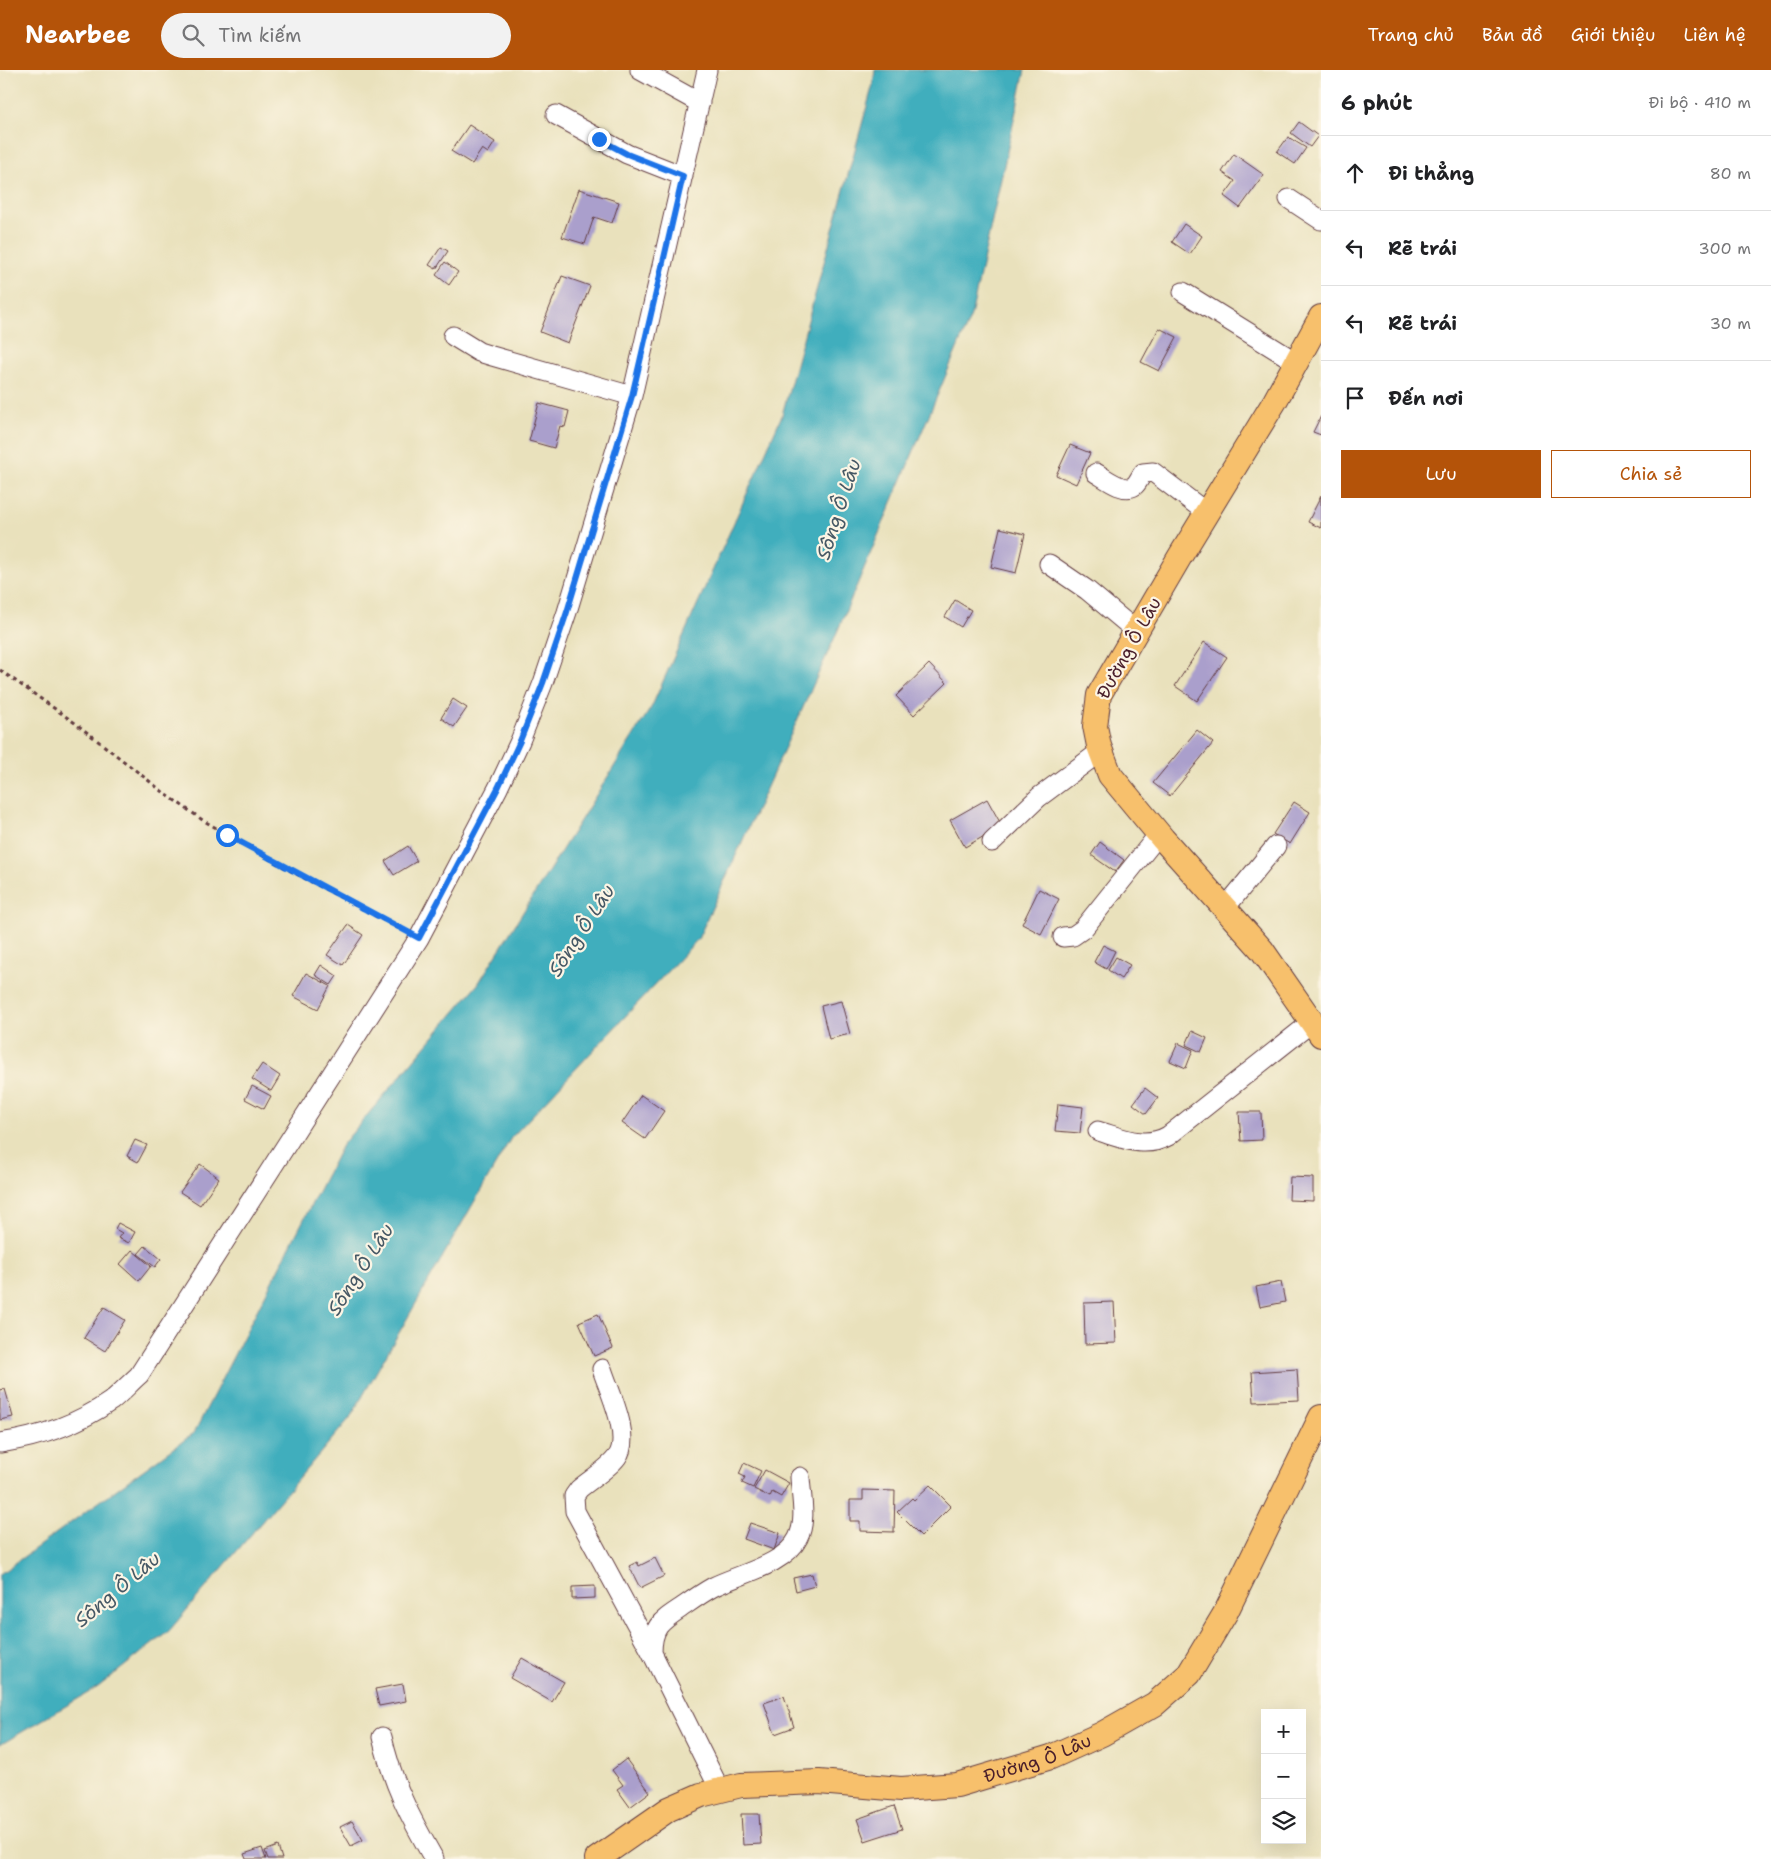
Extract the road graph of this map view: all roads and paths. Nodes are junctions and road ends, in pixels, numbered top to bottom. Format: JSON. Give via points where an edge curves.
{"nodes":[{"id":1,"x":640,"y":70,"type":"edge"},
{"id":2,"x":707,"y":70,"type":"edge"},
{"id":3,"x":700,"y":102,"type":"junction"},
{"id":4,"x":556,"y":116,"type":"dead end"},
{"id":5,"x":683,"y":176,"type":"junction"},
{"id":6,"x":1289,"y":199,"type":"dead end"},
{"id":7,"x":1321,"y":220,"type":"edge"},
{"id":8,"x":1183,"y":292,"type":"dead end"},
{"id":9,"x":1321,"y":317,"type":"edge"},
{"id":10,"x":453,"y":336,"type":"dead end"},
{"id":11,"x":1296,"y":362,"type":"junction"},
{"id":12,"x":632,"y":396,"type":"junction"},
{"id":13,"x":1096,"y":473,"type":"dead end"},
{"id":14,"x":1207,"y":513,"type":"junction"},
{"id":15,"x":1049,"y":564,"type":"dead end"},
{"id":16,"x":1136,"y":631,"type":"junction"},
{"id":17,"x":0,"y":670,"type":"edge"},
{"id":18,"x":1101,"y":752,"type":"junction"},
{"id":19,"x":1159,"y":834,"type":"junction"},
{"id":20,"x":992,"y":842,"type":"dead end"},
{"id":21,"x":1276,"y":846,"type":"dead end"},
{"id":22,"x":1225,"y":908,"type":"junction"},
{"id":23,"x":1063,"y":937,"type":"dead end"},
{"id":24,"x":419,"y":938,"type":"junction"},
{"id":25,"x":1317,"y":1028,"type":"edge"},
{"id":26,"x":1098,"y":1131,"type":"dead end"},
{"id":27,"x":602,"y":1369,"type":"dead end"},
{"id":28,"x":1321,"y":1417,"type":"edge"},
{"id":29,"x":0,"y":1443,"type":"edge"},
{"id":30,"x":800,"y":1477,"type":"dead end"},
{"id":31,"x":652,"y":1653,"type":"junction"},
{"id":32,"x":382,"y":1737,"type":"dead end"},
{"id":33,"x":720,"y":1790,"type":"junction"},
{"id":34,"x":434,"y":1859,"type":"edge"},
{"id":35,"x":597,"y":1859,"type":"edge"}],
"edges":[{"from":1,"to":3,"type":"street"},
{"from":2,"to":3,"type":"street"},
{"from":3,"to":5,"type":"street"},
{"from":4,"to":5,"type":"street","via":[[627,154]]},
{"from":5,"to":12,"type":"street"},
{"from":6,"to":7,"type":"street"},
{"from":8,"to":11,"type":"street"},
{"from":9,"to":11,"type":"main road","name":"Đường Ô Lâu"},
{"from":10,"to":12,"type":"street","via":[[479,352]]},
{"from":11,"to":14,"type":"main road","name":"Đường Ô Lâu"},
{"from":12,"to":24,"type":"street","via":[[543,683],[498,788]]},
{"from":13,"to":14,"type":"street","via":[[1126,488],[1135,485],[1143,473],[1153,472]]},
{"from":14,"to":16,"type":"main road","name":"Đường Ô Lâu"},
{"from":15,"to":16,"type":"street","via":[[1087,590]]},
{"from":16,"to":18,"type":"main road","name":"Đường Ô Lâu","via":[[1099,695],[1095,726]]},
{"from":17,"to":24,"type":"path","via":[[204,821]]},
{"from":18,"to":19,"type":"main road","name":"Đường Ô Lâu","via":[[1110,774]]},
{"from":18,"to":20,"type":"street","via":[[1040,797]]},
{"from":19,"to":22,"type":"main road","name":"Đường Ô Lâu"},
{"from":19,"to":23,"type":"street","via":[[1083,929],[1073,936]]},
{"from":21,"to":22,"type":"street"},
{"from":22,"to":25,"type":"main road","name":"Đường Ô Lâu","via":[[1262,950]]},
{"from":24,"to":29,"type":"street","via":[[139,1374],[111,1400],[75,1422],[31,1438]]},
{"from":25,"to":26,"type":"street","via":[[1160,1141],[1140,1143]]},
{"from":27,"to":31,"type":"street","via":[[622,1430],[623,1445],[616,1459],[579,1489],[574,1496],[575,1511]]},
{"from":28,"to":33,"type":"main road","name":"Đường Ô Lâu","via":[[1226,1612],[1189,1674],[1155,1704],[1052,1757],[957,1785],[901,1789],[819,1782],[741,1785]]},
{"from":30,"to":31,"type":"street","via":[[803,1510],[799,1537],[793,1546],[775,1560],[713,1587],[663,1620],[654,1633]]},
{"from":31,"to":33,"type":"street"},
{"from":32,"to":34,"type":"street","via":[[402,1801]]},
{"from":33,"to":35,"type":"main road","name":"Đường Ô Lâu","via":[[669,1809]]}]}
